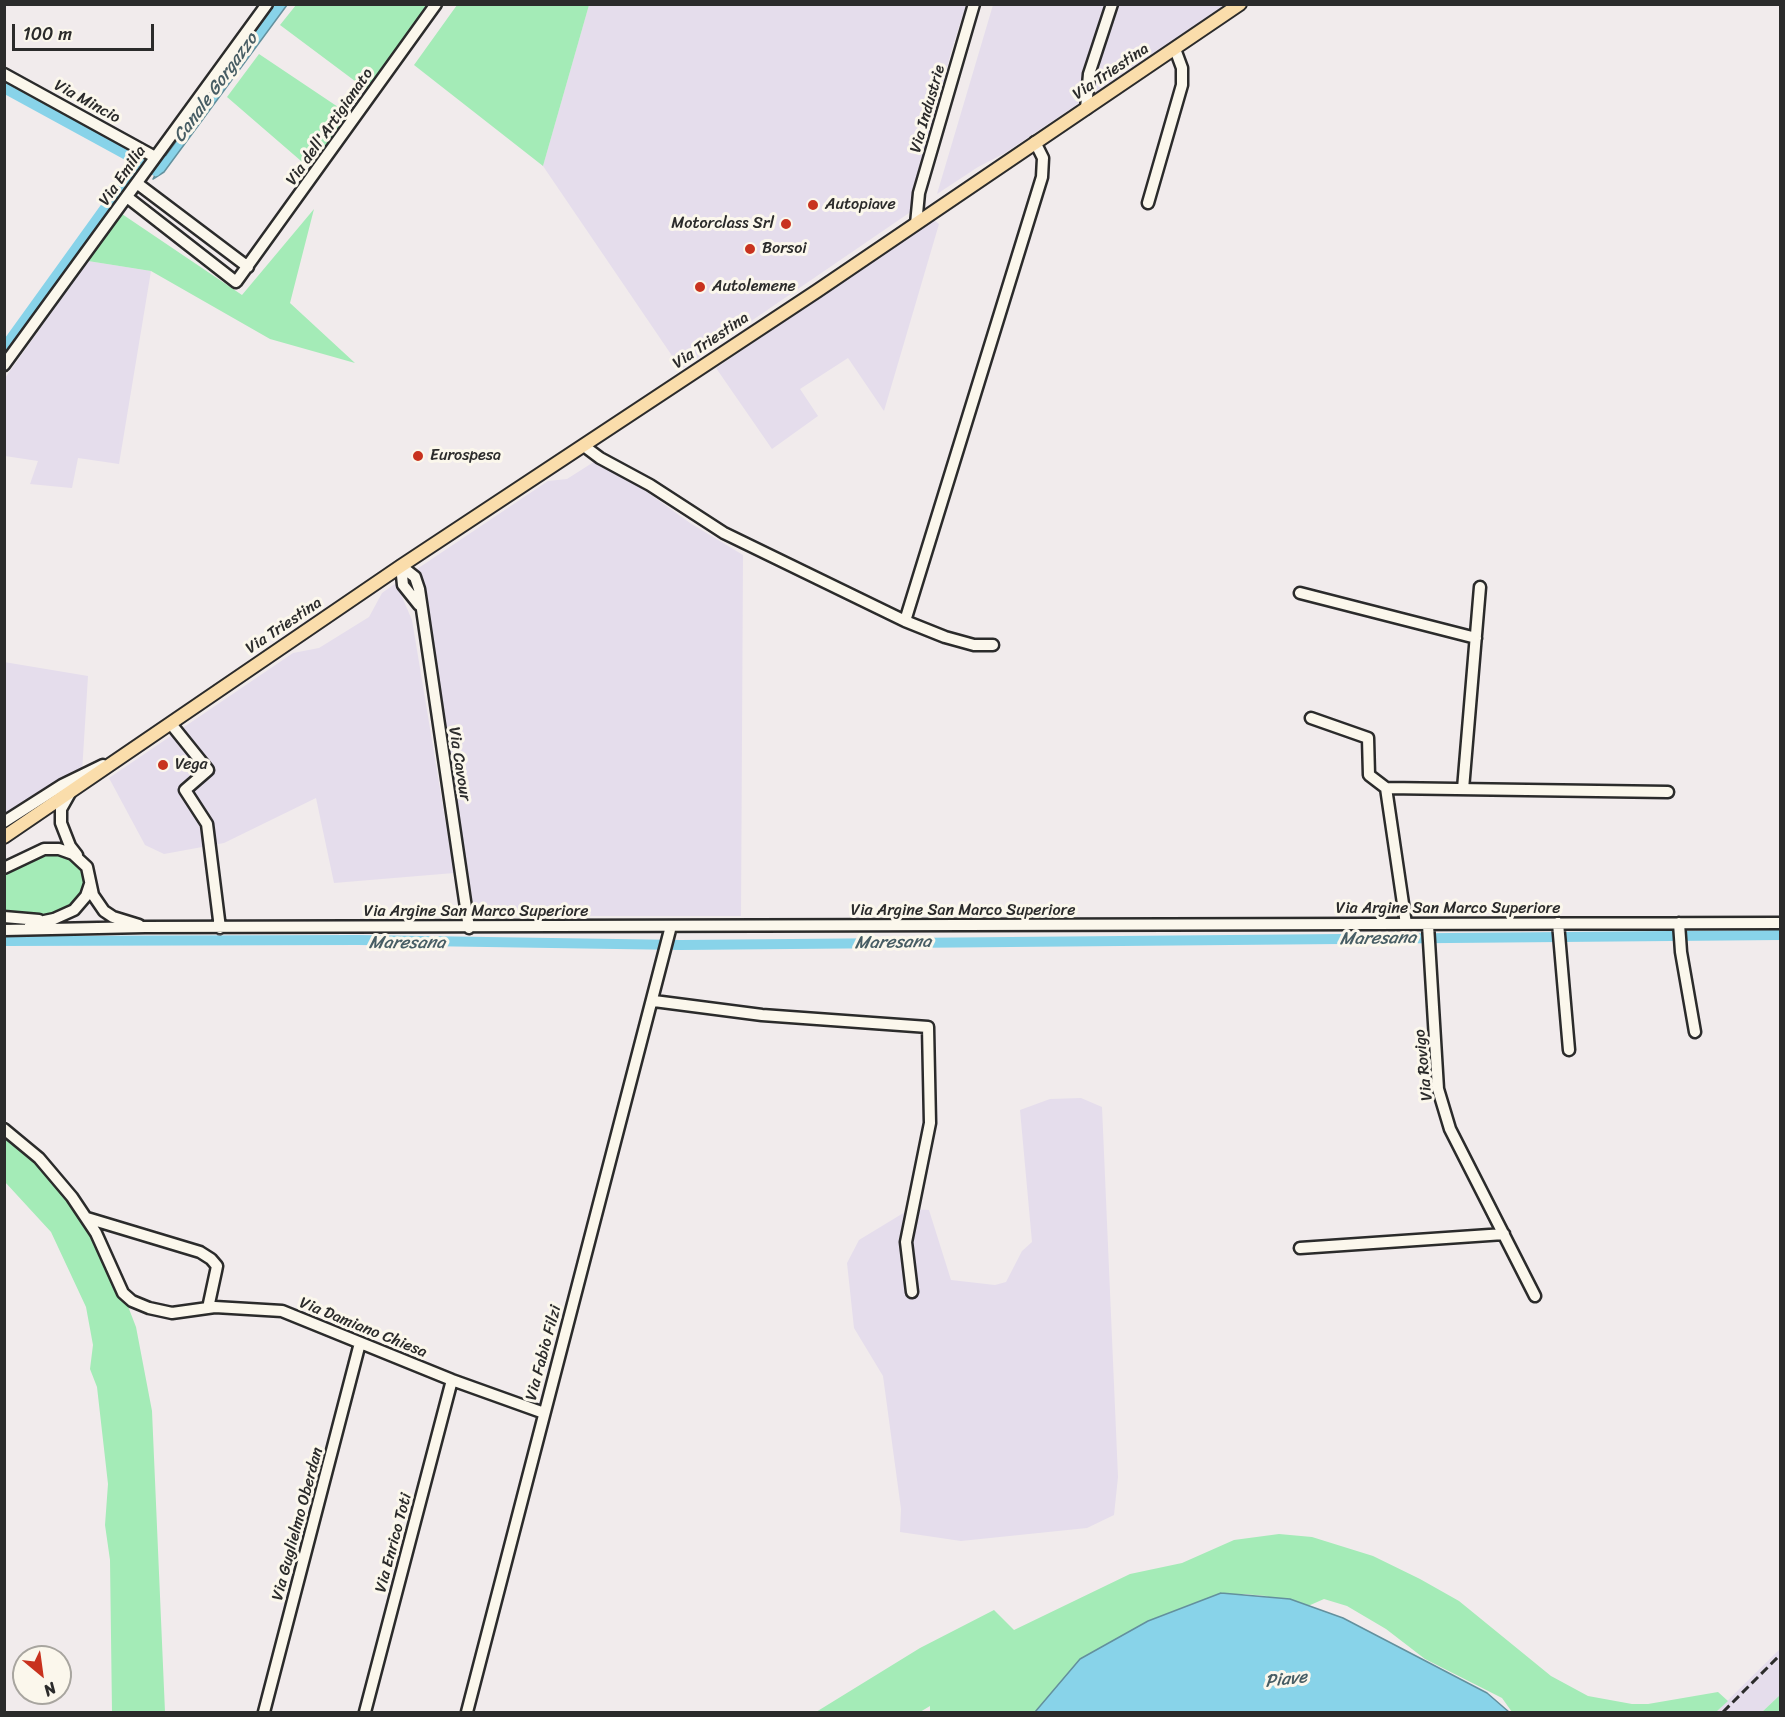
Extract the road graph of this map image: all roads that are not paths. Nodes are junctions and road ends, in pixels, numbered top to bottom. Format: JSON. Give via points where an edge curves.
{"nodes":[{"id":1,"x":267,"y":4,"type":"edge"},
{"id":2,"x":436,"y":4,"type":"edge"},
{"id":3,"x":974,"y":4,"type":"edge"},
{"id":4,"x":1112,"y":4,"type":"edge"},
{"id":5,"x":1240,"y":4,"type":"edge"},
{"id":6,"x":1175,"y":49,"type":"junction"},
{"id":7,"x":4,"y":74,"type":"edge"},
{"id":8,"x":1086,"y":109,"type":"junction"},
{"id":9,"x":1035,"y":142,"type":"junction"},
{"id":10,"x":150,"y":164,"type":"junction"},
{"id":11,"x":138,"y":183,"type":"junction"},
{"id":12,"x":128,"y":197,"type":"junction"},
{"id":13,"x":1148,"y":203,"type":"dead end"},
{"id":14,"x":916,"y":224,"type":"junction"},
{"id":15,"x":248,"y":267,"type":"junction"},
{"id":16,"x":4,"y":365,"type":"edge"},
{"id":17,"x":584,"y":446,"type":"junction"},
{"id":18,"x":401,"y":566,"type":"junction"},
{"id":19,"x":1480,"y":587,"type":"dead end"},
{"id":20,"x":1300,"y":593,"type":"dead end"},
{"id":21,"x":905,"y":621,"type":"junction"},
{"id":22,"x":1476,"y":638,"type":"junction"},
{"id":23,"x":993,"y":645,"type":"dead end"},
{"id":24,"x":1311,"y":718,"type":"dead end"},
{"id":25,"x":171,"y":724,"type":"junction"},
{"id":26,"x":135,"y":749,"type":"junction"},
{"id":27,"x":1386,"y":788,"type":"junction"},
{"id":28,"x":1463,"y":789,"type":"junction"},
{"id":29,"x":1668,"y":792,"type":"dead end"},
{"id":30,"x":70,"y":793,"type":"junction"},
{"id":31,"x":7,"y":831,"type":"edge"},
{"id":32,"x":79,"y":858,"type":"junction"},
{"id":33,"x":4,"y":868,"type":"edge"},
{"id":34,"x":90,"y":884,"type":"junction"},
{"id":35,"x":4,"y":917,"type":"edge"},
{"id":36,"x":50,"y":922,"type":"junction"},
{"id":37,"x":1780,"y":923,"type":"edge"},
{"id":38,"x":1406,"y":924,"type":"junction"},
{"id":39,"x":4,"y":925,"type":"edge"},
{"id":40,"x":1558,"y":926,"type":"junction"},
{"id":41,"x":1679,"y":926,"type":"junction"},
{"id":42,"x":145,"y":927,"type":"junction"},
{"id":43,"x":1428,"y":927,"type":"junction"},
{"id":44,"x":220,"y":928,"type":"junction"},
{"id":45,"x":469,"y":928,"type":"junction"},
{"id":46,"x":4,"y":930,"type":"edge"},
{"id":47,"x":670,"y":930,"type":"junction"},
{"id":48,"x":654,"y":1001,"type":"junction"},
{"id":49,"x":1695,"y":1032,"type":"dead end"},
{"id":50,"x":1569,"y":1050,"type":"dead end"},
{"id":51,"x":4,"y":1130,"type":"edge"},
{"id":52,"x":87,"y":1218,"type":"junction"},
{"id":53,"x":1504,"y":1234,"type":"junction"},
{"id":54,"x":1300,"y":1248,"type":"dead end"},
{"id":55,"x":912,"y":1292,"type":"dead end"},
{"id":56,"x":1535,"y":1296,"type":"dead end"},
{"id":57,"x":208,"y":1308,"type":"junction"},
{"id":58,"x":360,"y":1343,"type":"junction"},
{"id":59,"x":452,"y":1380,"type":"junction"},
{"id":60,"x":544,"y":1413,"type":"junction"},
{"id":61,"x":264,"y":1713,"type":"edge"},
{"id":62,"x":365,"y":1713,"type":"edge"},
{"id":63,"x":467,"y":1713,"type":"edge"}],
"edges":[{"from":1,"to":10,"type":"street","name":"Via Emilia"},
{"from":2,"to":15,"type":"street","name":"Via dell'Artigianato"},
{"from":3,"to":14,"type":"street","name":"Via Industrie","via":[[919,193]]},
{"from":4,"to":8,"type":"street","via":[[1089,74]]},
{"from":5,"to":6,"type":"main road","name":"Via Triestina"},
{"from":6,"to":8,"type":"main road","name":"Via Triestina"},
{"from":6,"to":13,"type":"street","name":"Via Triestina","via":[[1182,68],[1182,85]]},
{"from":7,"to":10,"type":"street","name":"Via Mincio"},
{"from":8,"to":9,"type":"main road","name":"Via Triestina"},
{"from":9,"to":14,"type":"main road","name":"Via Triestina"},
{"from":9,"to":21,"type":"street","via":[[1043,158],[1037,192]]},
{"from":10,"to":11,"type":"street","name":"Via Emilia"},
{"from":11,"to":12,"type":"street","name":"Via Emilia"},
{"from":11,"to":15,"type":"street"},
{"from":12,"to":15,"type":"street","via":[[236,282]]},
{"from":12,"to":16,"type":"street","name":"Via Emilia"},
{"from":14,"to":17,"type":"main road","name":"Via Triestina"},
{"from":17,"to":18,"type":"main road","name":"Via Triestina"},
{"from":17,"to":21,"type":"street","via":[[724,533]]},
{"from":18,"to":25,"type":"main road","name":"Via Triestina"},
{"from":18,"to":45,"type":"street","name":"Via Cavour","via":[[403,585],[419,605]]},
{"from":19,"to":22,"type":"street"},
{"from":20,"to":22,"type":"street"},
{"from":21,"to":23,"type":"street","via":[[974,645]]},
{"from":22,"to":28,"type":"street"},
{"from":24,"to":27,"type":"street","via":[[1368,738],[1369,775]]},
{"from":25,"to":26,"type":"main road","name":"Via Triestina"},
{"from":25,"to":44,"type":"street","via":[[208,770],[185,790],[207,824]]},
{"from":26,"to":30,"type":"main road","name":"Via Triestina"},
{"from":26,"to":31,"type":"street","via":[[62,785]]},
{"from":27,"to":28,"type":"street"},
{"from":27,"to":38,"type":"street"},
{"from":28,"to":29,"type":"street"},
{"from":30,"to":31,"type":"main road","name":"Via Triestina"},
{"from":30,"to":32,"type":"street","via":[[61,809],[61,824]]},
{"from":32,"to":33,"type":"street","via":[[59,849],[44,849]]},
{"from":32,"to":34,"type":"street","via":[[87,867]]},
{"from":34,"to":36,"type":"street","via":[[81,903]]},
{"from":34,"to":42,"type":"street","via":[[104,911]]},
{"from":35,"to":36,"type":"street"},
{"from":36,"to":39,"type":"street"},
{"from":36,"to":42,"type":"street"},
{"from":36,"to":46,"type":"street"},
{"from":37,"to":41,"type":"street","name":"Via Argine San Marco Superiore"},
{"from":38,"to":43,"type":"street","name":"Via Argine San Marco Superiore"},
{"from":38,"to":47,"type":"street","name":"Via Argine San Marco Superiore"},
{"from":40,"to":41,"type":"street","name":"Via Argine San Marco Superiore"},
{"from":40,"to":43,"type":"street","name":"Via Argine San Marco Superiore"},
{"from":40,"to":50,"type":"street"},
{"from":41,"to":49,"type":"street"},
{"from":42,"to":44,"type":"street","name":"Via Argine San Marco Superiore"},
{"from":43,"to":53,"type":"street","name":"Via Rovigo","via":[[1438,1089],[1450,1129]]},
{"from":44,"to":45,"type":"street","name":"Via Argine San Marco Superiore"},
{"from":45,"to":47,"type":"street","name":"Via Argine San Marco Superiore"},
{"from":47,"to":48,"type":"street","name":"Via Fabio Filzi"},
{"from":48,"to":55,"type":"street","via":[[762,1015],[928,1027],[930,1124],[906,1242]]},
{"from":48,"to":60,"type":"street","name":"Via Fabio Filzi"},
{"from":51,"to":52,"type":"street","name":"Via Damiano Chiesa","via":[[39,1158]]},
{"from":52,"to":57,"type":"street","name":"Via Damiano Chiesa","via":[[123,1293],[132,1301],[172,1312]]},
{"from":52,"to":57,"type":"street","via":[[200,1252],[211,1259],[217,1266]]},
{"from":53,"to":54,"type":"street"},
{"from":53,"to":56,"type":"street","name":"Via Rovigo"},
{"from":57,"to":58,"type":"street","name":"Via Damiano Chiesa","via":[[282,1311]]},
{"from":58,"to":59,"type":"street","name":"Via Damiano Chiesa"},
{"from":58,"to":61,"type":"street","name":"Via Guglielmo Oberdan"},
{"from":59,"to":60,"type":"street","name":"Via Damiano Chiesa"},
{"from":59,"to":62,"type":"street","name":"Via Enrico Toti"},
{"from":60,"to":63,"type":"street","name":"Via Fabio Filzi"}]}
